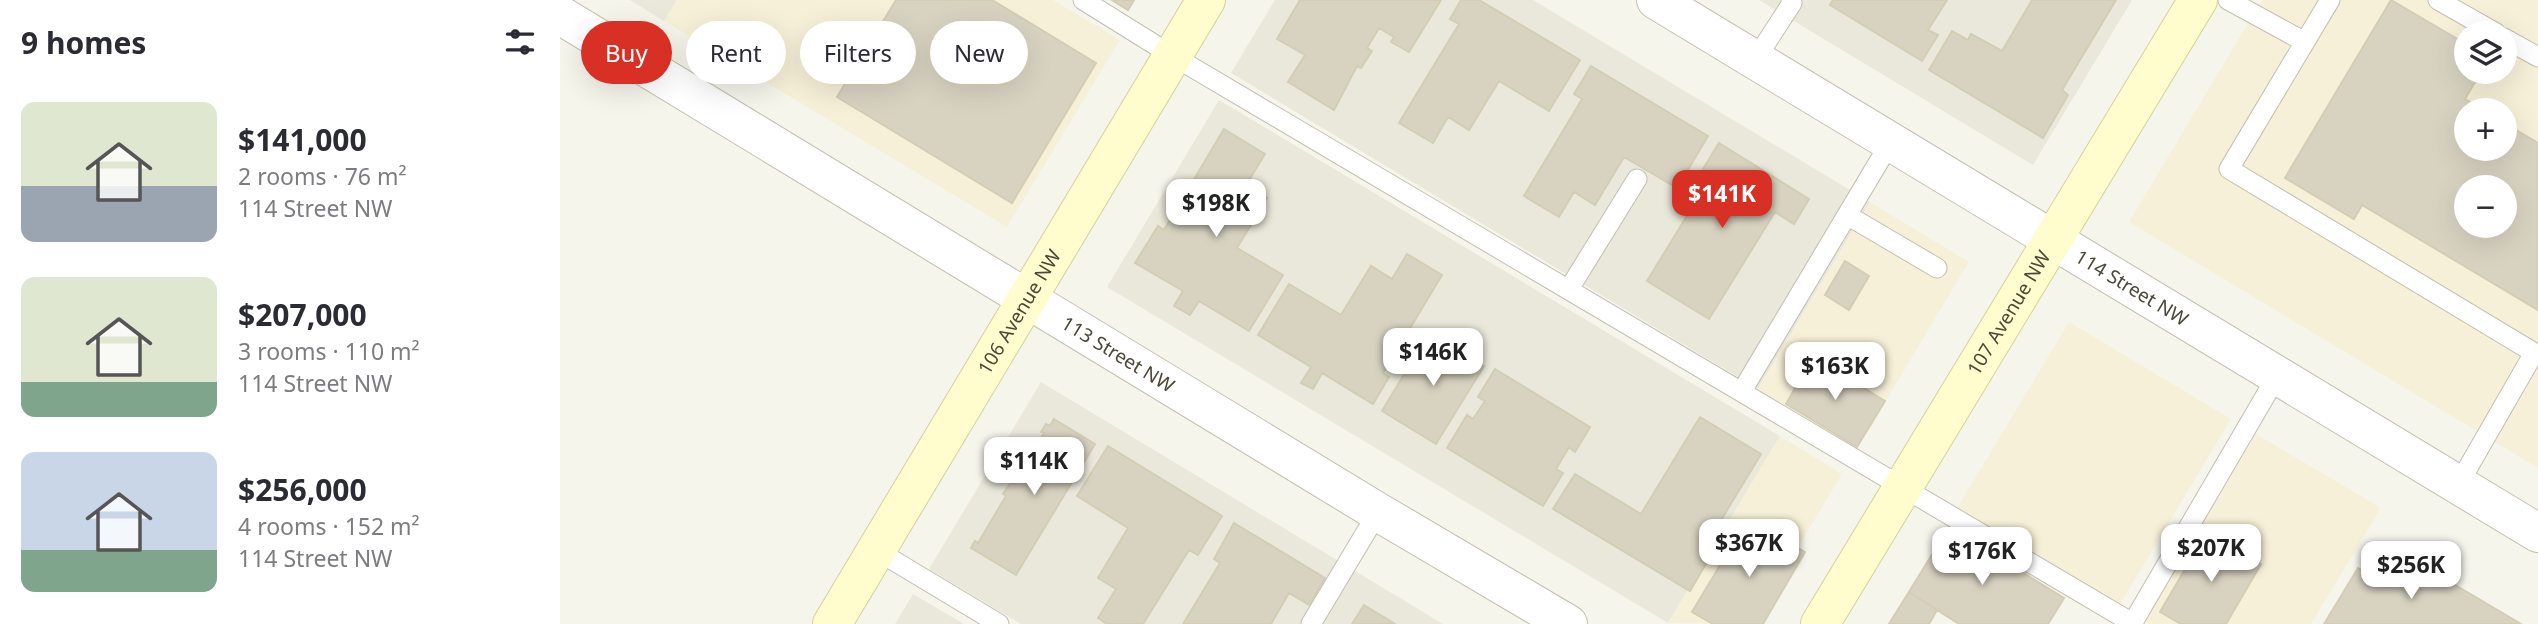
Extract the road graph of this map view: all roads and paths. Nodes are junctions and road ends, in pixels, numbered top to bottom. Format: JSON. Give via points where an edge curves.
{"nodes":[{"id":1,"x":1083,"y":0,"type":"edge"},
{"id":2,"x":1206,"y":0,"type":"edge"},
{"id":3,"x":1656,"y":0,"type":"edge"},
{"id":4,"x":2198,"y":0,"type":"edge"},
{"id":5,"x":2228,"y":0,"type":"edge"},
{"id":6,"x":2330,"y":0,"type":"edge"},
{"id":7,"x":2438,"y":0,"type":"edge"},
{"id":8,"x":1796,"y":1,"type":"edge"},
{"id":9,"x":560,"y":15,"type":"edge"},
{"id":10,"x":2475,"y":21,"type":"edge"},
{"id":11,"x":2305,"y":42,"type":"junction"},
{"id":12,"x":2517,"y":45,"type":"edge"},
{"id":13,"x":1172,"y":56,"type":"junction"},
{"id":14,"x":2538,"y":57,"type":"edge"},
{"id":15,"x":1755,"y":60,"type":"junction"},
{"id":16,"x":1890,"y":143,"type":"junction"},
{"id":17,"x":1637,"y":179,"type":"dead end"},
{"id":18,"x":1847,"y":215,"type":"junction"},
{"id":19,"x":2052,"y":241,"type":"junction"},
{"id":20,"x":1937,"y":268,"type":"dead end"},
{"id":21,"x":1569,"y":289,"type":"junction"},
{"id":22,"x":1027,"y":298,"type":"junction"},
{"id":23,"x":2536,"y":354,"type":"edge"},
{"id":24,"x":2277,"y":376,"type":"junction"},
{"id":25,"x":1742,"y":391,"type":"junction"},
{"id":26,"x":1903,"y":485,"type":"junction"},
{"id":27,"x":2458,"y":485,"type":"junction"},
{"id":28,"x":1378,"y":512,"type":"junction"},
{"id":29,"x":2538,"y":533,"type":"edge"},
{"id":30,"x":876,"y":550,"type":"junction"},
{"id":31,"x":832,"y":624,"type":"edge"},
{"id":32,"x":999,"y":624,"type":"edge"},
{"id":33,"x":1311,"y":624,"type":"edge"},
{"id":34,"x":1569,"y":624,"type":"edge"},
{"id":35,"x":1820,"y":624,"type":"edge"},
{"id":36,"x":2133,"y":624,"type":"edge"}],
"edges":[{"from":1,"to":13,"type":"lane"},
{"from":2,"to":13,"type":"street","name":"106 Avenue NW"},
{"from":3,"to":15,"type":"street","name":"114 Street NW"},
{"from":4,"to":19,"type":"street","name":"107 Avenue NW"},
{"from":5,"to":11,"type":"lane"},
{"from":6,"to":11,"type":"lane"},
{"from":7,"to":10,"type":"lane"},
{"from":8,"to":15,"type":"lane"},
{"from":9,"to":22,"type":"street","name":"113 Street NW"},
{"from":11,"to":23,"type":"lane","via":[[2229,169]]},
{"from":12,"to":14,"type":"lane"},
{"from":13,"to":21,"type":"lane"},
{"from":13,"to":22,"type":"street","name":"106 Avenue NW"},
{"from":15,"to":16,"type":"street","name":"114 Street NW"},
{"from":16,"to":18,"type":"lane"},
{"from":16,"to":19,"type":"street","name":"114 Street NW"},
{"from":17,"to":21,"type":"lane"},
{"from":18,"to":20,"type":"lane"},
{"from":18,"to":25,"type":"lane"},
{"from":19,"to":24,"type":"street","name":"114 Street NW"},
{"from":19,"to":26,"type":"street","name":"107 Avenue NW"},
{"from":21,"to":25,"type":"lane"},
{"from":22,"to":28,"type":"street","name":"113 Street NW"},
{"from":22,"to":30,"type":"street","name":"106 Avenue NW"},
{"from":23,"to":27,"type":"lane"},
{"from":24,"to":27,"type":"street","name":"114 Street NW"},
{"from":24,"to":36,"type":"lane"},
{"from":25,"to":26,"type":"lane"},
{"from":26,"to":35,"type":"street","name":"107 Avenue NW"},
{"from":26,"to":36,"type":"lane"},
{"from":27,"to":29,"type":"street","name":"114 Street NW"},
{"from":28,"to":33,"type":"lane"},
{"from":28,"to":34,"type":"street","name":"113 Street NW"},
{"from":30,"to":31,"type":"street","name":"106 Avenue NW"},
{"from":30,"to":32,"type":"lane"}]}
